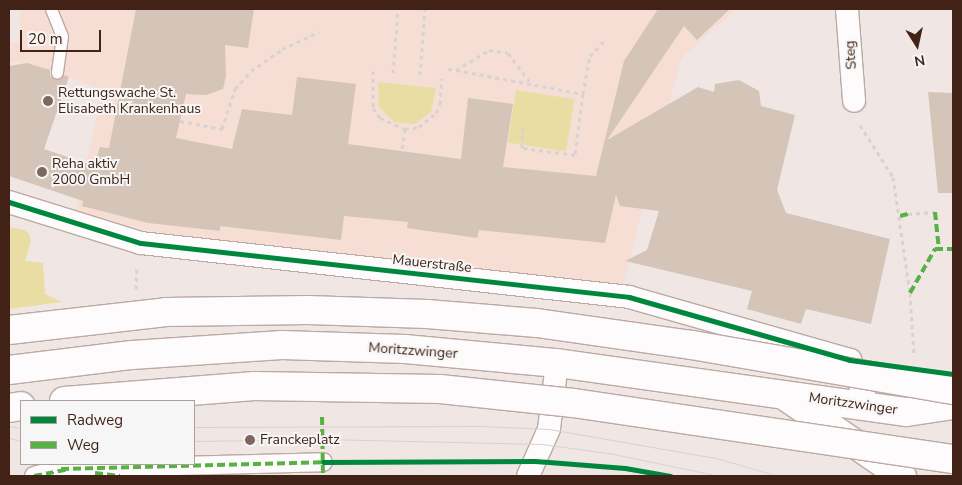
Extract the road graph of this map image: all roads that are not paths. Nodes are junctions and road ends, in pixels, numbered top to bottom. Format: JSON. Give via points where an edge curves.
{"nodes":[{"id":1,"x":51,"y":9,"type":"edge"},
{"id":2,"x":847,"y":9,"type":"edge"},
{"id":3,"x":57,"y":73,"type":"dead end"},
{"id":4,"x":854,"y":101,"type":"road end"},
{"id":5,"x":9,"y":202,"type":"edge"},
{"id":6,"x":9,"y":330,"type":"edge"},
{"id":7,"x":557,"y":363,"type":"junction"},
{"id":8,"x":9,"y":370,"type":"edge"},
{"id":9,"x":953,"y":390,"type":"edge"},
{"id":10,"x":782,"y":394,"type":"junction"},
{"id":11,"x":77,"y":400,"type":"edge"},
{"id":12,"x":953,"y":405,"type":"edge"},
{"id":13,"x":869,"y":408,"type":"junction"},
{"id":14,"x":953,"y":459,"type":"edge"},
{"id":15,"x":323,"y":462,"type":"dead end"},
{"id":16,"x":63,"y":470,"type":"edge"},
{"id":17,"x":103,"y":474,"type":"dead end"},
{"id":18,"x":34,"y":476,"type":"edge"},
{"id":19,"x":528,"y":476,"type":"edge"},
{"id":20,"x":902,"y":476,"type":"edge"}],
"edges":[{"from":1,"to":3,"type":"lane","via":[[62,36]]},
{"from":2,"to":4,"type":"street","name":"Steg"},
{"from":5,"to":13,"type":"street","name":"Mauerstraße","via":[[141,243],[629,297],[850,360]]},
{"from":6,"to":9,"type":"main road","bridge":true,"via":[[166,312],[308,310],[427,314],[537,323],[692,345]]},
{"from":7,"to":8,"type":"main road","name":"Moritzzwinger","via":[[405,349],[282,345],[132,355]]},
{"from":7,"to":10,"type":"main road","name":"Moritzzwinger"},
{"from":7,"to":19,"type":"street","via":[[549,429]]},
{"from":10,"to":13,"type":"main road","name":"Moritzzwinger"},
{"from":10,"to":20,"type":"main road","name":"Moritzzwinger"},
{"from":11,"to":14,"type":"main road","bridge":true,"via":[[254,386],[440,389],[573,403]]},
{"from":12,"to":13,"type":"main road","name":"Moritzzwinger","via":[[907,412]]},
{"from":15,"to":16,"type":"street"},
{"from":16,"to":17,"type":"street"},
{"from":16,"to":18,"type":"street"}]}
